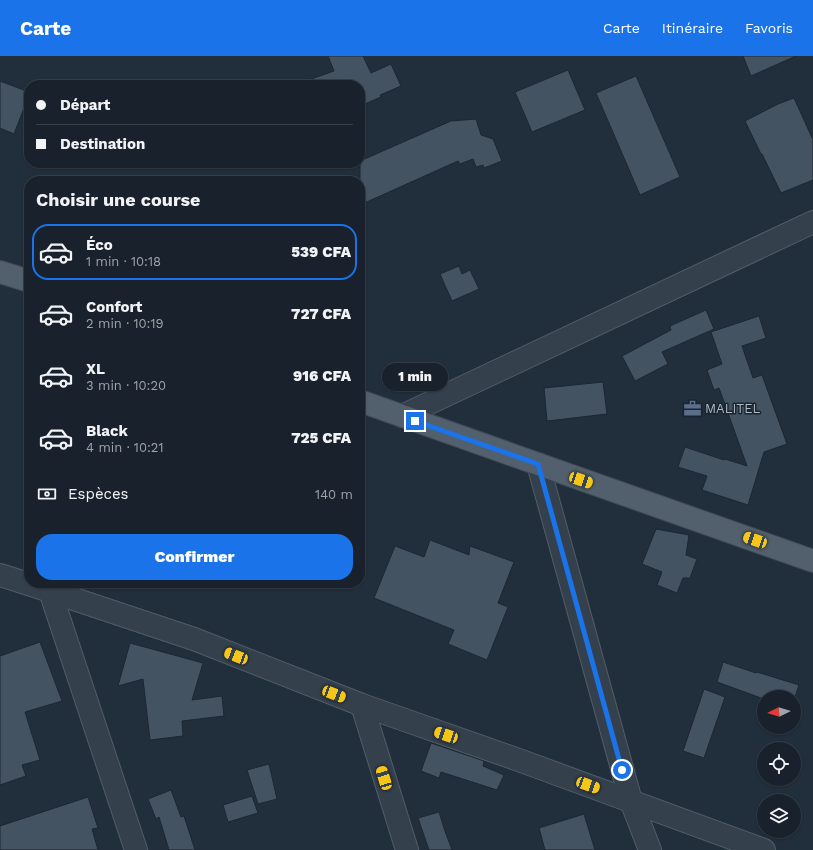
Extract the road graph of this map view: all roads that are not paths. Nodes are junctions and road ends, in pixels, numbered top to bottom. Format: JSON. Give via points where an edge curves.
{"nodes":[{"id":1,"x":813,"y":222,"type":"edge"},
{"id":2,"x":0,"y":272,"type":"edge"},
{"id":3,"x":24,"y":280,"type":"edge"},
{"id":4,"x":365,"y":403,"type":"edge"},
{"id":5,"x":402,"y":416,"type":"junction"},
{"id":6,"x":538,"y":464,"type":"junction"},
{"id":7,"x":813,"y":561,"type":"edge"},
{"id":8,"x":0,"y":575,"type":"edge"},
{"id":9,"x":24,"y":581,"type":"edge"},
{"id":10,"x":51,"y":588,"type":"edge"},
{"id":11,"x":54,"y":588,"type":"edge"},
{"id":12,"x":362,"y":705,"type":"junction"},
{"id":13,"x":631,"y":801,"type":"junction"},
{"id":14,"x":136,"y":850,"type":"edge"},
{"id":15,"x":407,"y":850,"type":"edge"},
{"id":16,"x":650,"y":850,"type":"edge"},
{"id":17,"x":764,"y":850,"type":"edge"}],
"edges":[{"from":1,"to":5,"type":"street"},
{"from":2,"to":3,"type":"main road"},
{"from":4,"to":5,"type":"main road"},
{"from":5,"to":6,"type":"main road"},
{"from":6,"to":7,"type":"main road"},
{"from":6,"to":13,"type":"street"},
{"from":8,"to":9,"type":"street"},
{"from":10,"to":14,"type":"street"},
{"from":11,"to":12,"type":"street","via":[[194,639]]},
{"from":12,"to":13,"type":"street"},
{"from":12,"to":15,"type":"street"},
{"from":13,"to":16,"type":"street"},
{"from":13,"to":17,"type":"street"}]}
